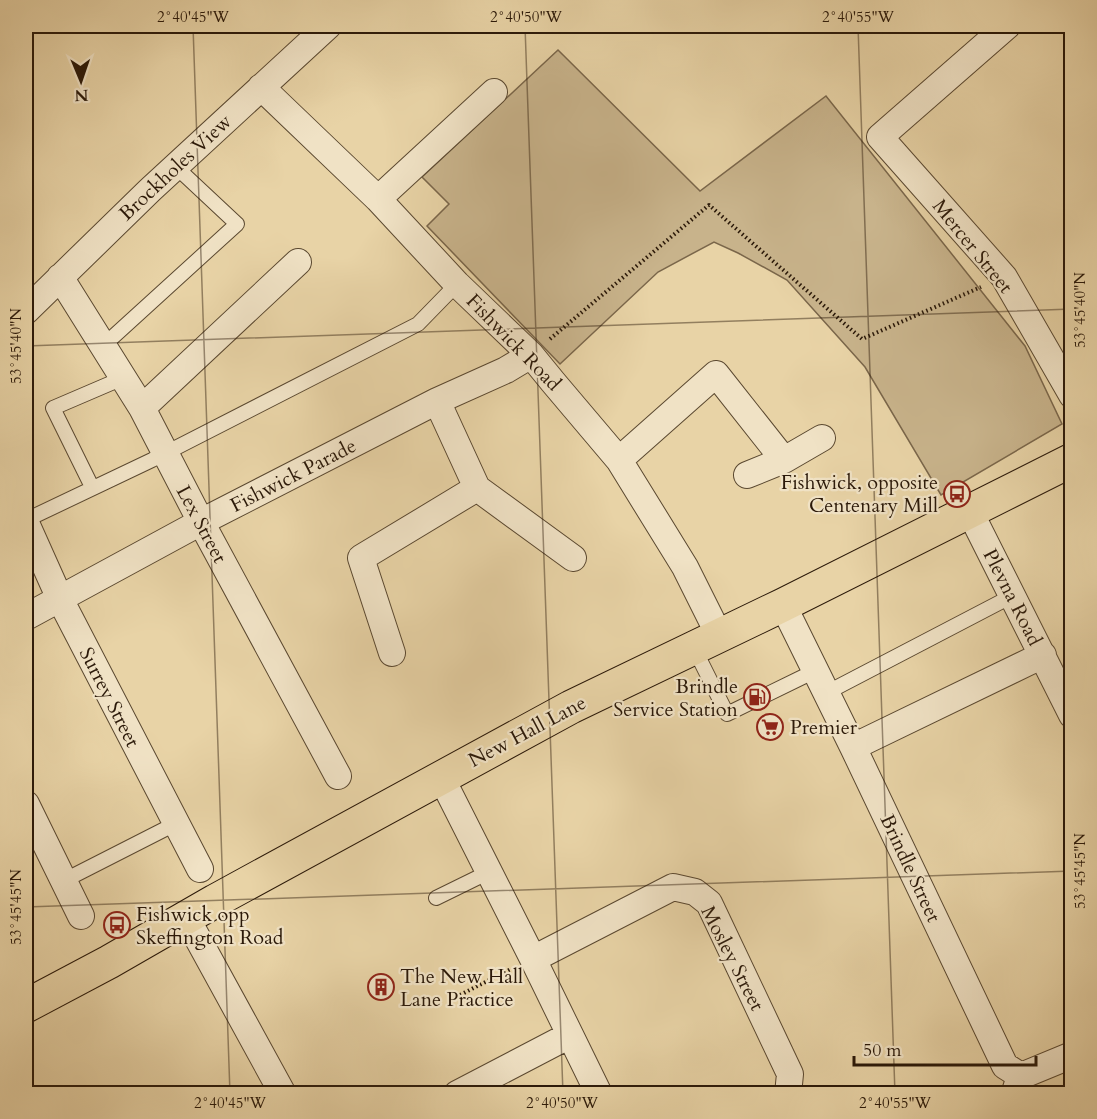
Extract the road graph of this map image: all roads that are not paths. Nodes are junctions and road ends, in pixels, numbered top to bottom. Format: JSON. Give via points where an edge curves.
{"nodes":[{"id":1,"x":328,"y":26,"type":"edge"},
{"id":2,"x":1007,"y":26,"type":"edge"},
{"id":3,"x":261,"y":87,"type":"junction"},
{"id":4,"x":494,"y":92,"type":"dead end"},
{"id":5,"x":175,"y":166,"type":"junction"},
{"id":6,"x":378,"y":199,"type":"junction"},
{"id":7,"x":298,"y":262,"type":"dead end"},
{"id":8,"x":60,"y":277,"type":"junction"},
{"id":9,"x":457,"y":284,"type":"junction"},
{"id":10,"x":26,"y":311,"type":"edge"},
{"id":11,"x":103,"y":346,"type":"junction"},
{"id":12,"x":531,"y":355,"type":"junction"},
{"id":13,"x":123,"y":378,"type":"junction"},
{"id":14,"x":1071,"y":395,"type":"edge"},
{"id":15,"x":436,"y":400,"type":"junction"},
{"id":16,"x":142,"y":408,"type":"junction"},
{"id":17,"x":822,"y":438,"type":"dead end"},
{"id":18,"x":165,"y":454,"type":"junction"},
{"id":19,"x":619,"y":460,"type":"junction"},
{"id":20,"x":784,"y":460,"type":"junction"},
{"id":21,"x":1071,"y":460,"type":"edge"},
{"id":22,"x":747,"y":475,"type":"dead end"},
{"id":23,"x":92,"y":487,"type":"junction"},
{"id":24,"x":477,"y":488,"type":"junction"},
{"id":25,"x":970,"y":512,"type":"junction"},
{"id":26,"x":26,"y":521,"type":"edge"},
{"id":27,"x":201,"y":522,"type":"junction"},
{"id":28,"x":573,"y":558,"type":"dead end"},
{"id":29,"x":1012,"y":596,"type":"junction"},
{"id":30,"x":60,"y":599,"type":"junction"},
{"id":31,"x":783,"y":605,"type":"junction"},
{"id":32,"x":26,"y":617,"type":"edge"},
{"id":33,"x":706,"y":641,"type":"junction"},
{"id":34,"x":392,"y":653,"type":"dead end"},
{"id":35,"x":1043,"y":656,"type":"junction"},
{"id":36,"x":820,"y":682,"type":"junction"},
{"id":37,"x":1071,"y":715,"type":"edge"},
{"id":38,"x":853,"y":747,"type":"junction"},
{"id":39,"x":338,"y":776,"type":"dead end"},
{"id":40,"x":441,"y":777,"type":"junction"},
{"id":41,"x":26,"y":804,"type":"edge"},
{"id":42,"x":176,"y":824,"type":"junction"},
{"id":43,"x":200,"y":869,"type":"dead end"},
{"id":44,"x":489,"y":872,"type":"junction"},
{"id":45,"x":65,"y":879,"type":"junction"},
{"id":46,"x":436,"y":898,"type":"dead end"},
{"id":47,"x":81,"y":916,"type":"dead end"},
{"id":48,"x":186,"y":917,"type":"junction"},
{"id":49,"x":533,"y":958,"type":"junction"},
{"id":50,"x":26,"y":1006,"type":"edge"},
{"id":51,"x":570,"y":1035,"type":"junction"},
{"id":52,"x":1071,"y":1055,"type":"edge"},
{"id":53,"x":1011,"y":1083,"type":"edge"},
{"id":54,"x":283,"y":1094,"type":"edge"},
{"id":55,"x":457,"y":1094,"type":"edge"},
{"id":56,"x":599,"y":1094,"type":"edge"},
{"id":57,"x":788,"y":1094,"type":"edge"}],
"edges":[{"from":1,"to":3,"type":"street","name":"Brockholes View"},
{"from":2,"to":14,"type":"street","name":"Mercer Street","via":[[880,136],[1004,277]]},
{"from":3,"to":5,"type":"street","name":"Brockholes View"},
{"from":3,"to":6,"type":"street","name":"Fishwick Road"},
{"from":4,"to":6,"type":"street"},
{"from":5,"to":8,"type":"street","name":"Brockholes View"},
{"from":5,"to":11,"type":"lane","via":[[237,224]]},
{"from":6,"to":9,"type":"street","name":"Fishwick Road"},
{"from":7,"to":16,"type":"street"},
{"from":8,"to":10,"type":"street","name":"Brockholes View"},
{"from":8,"to":11,"type":"street","name":"Lex Street"},
{"from":9,"to":12,"type":"street","name":"Fishwick Road"},
{"from":9,"to":18,"type":"lane","via":[[418,324]]},
{"from":11,"to":13,"type":"street","name":"Lex Street"},
{"from":12,"to":15,"type":"street","name":"Fishwick Parade"},
{"from":12,"to":19,"type":"street","name":"Fishwick Road"},
{"from":13,"to":16,"type":"street","name":"Lex Street"},
{"from":13,"to":23,"type":"lane","via":[[53,408]]},
{"from":15,"to":24,"type":"street"},
{"from":15,"to":27,"type":"street","name":"Fishwick Parade"},
{"from":16,"to":18,"type":"street","name":"Lex Street"},
{"from":17,"to":20,"type":"street"},
{"from":18,"to":23,"type":"lane"},
{"from":18,"to":27,"type":"street","name":"Lex Street"},
{"from":19,"to":20,"type":"street","via":[[716,374]]},
{"from":19,"to":33,"type":"street","name":"Fishwick Road","via":[[685,567]]},
{"from":20,"to":22,"type":"street"},
{"from":21,"to":25,"type":"highway","name":"New Hall Lane"},
{"from":23,"to":26,"type":"lane"},
{"from":24,"to":28,"type":"street"},
{"from":24,"to":34,"type":"street","via":[[361,558]]},
{"from":25,"to":29,"type":"street","name":"Plevna Road"},
{"from":25,"to":31,"type":"highway","name":"New Hall Lane"},
{"from":26,"to":30,"type":"street","name":"Surrey Street"},
{"from":27,"to":30,"type":"street","name":"Fishwick Parade"},
{"from":27,"to":39,"type":"street","name":"Lex Street"},
{"from":29,"to":35,"type":"street","name":"Plevna Road"},
{"from":29,"to":36,"type":"lane"},
{"from":30,"to":32,"type":"street","name":"Fishwick Parade"},
{"from":30,"to":42,"type":"street","name":"Surrey Street"},
{"from":31,"to":33,"type":"highway","name":"New Hall Lane"},
{"from":31,"to":36,"type":"street","name":"Brindle Street"},
{"from":33,"to":36,"type":"lane","via":[[727,714]]},
{"from":33,"to":40,"type":"highway","name":"New Hall Lane"},
{"from":35,"to":37,"type":"street","name":"Plevna Road"},
{"from":35,"to":38,"type":"street"},
{"from":36,"to":38,"type":"street","name":"Brindle Street"},
{"from":38,"to":53,"type":"street","name":"Brindle Street"},
{"from":40,"to":44,"type":"street"},
{"from":40,"to":48,"type":"highway","name":"New Hall Lane"},
{"from":41,"to":45,"type":"street"},
{"from":42,"to":43,"type":"street","name":"Surrey Street"},
{"from":42,"to":45,"type":"lane"},
{"from":44,"to":46,"type":"lane"},
{"from":44,"to":49,"type":"street"},
{"from":45,"to":47,"type":"street"},
{"from":48,"to":50,"type":"highway","name":"New Hall Lane"},
{"from":48,"to":54,"type":"street"},
{"from":49,"to":51,"type":"street"},
{"from":49,"to":57,"type":"street","name":"Mosley Street","via":[[673,887],[695,892],[709,903],[790,1074]]},
{"from":51,"to":55,"type":"street"},
{"from":51,"to":56,"type":"street"},
{"from":52,"to":53,"type":"street","name":"Brindle Street"}]}
